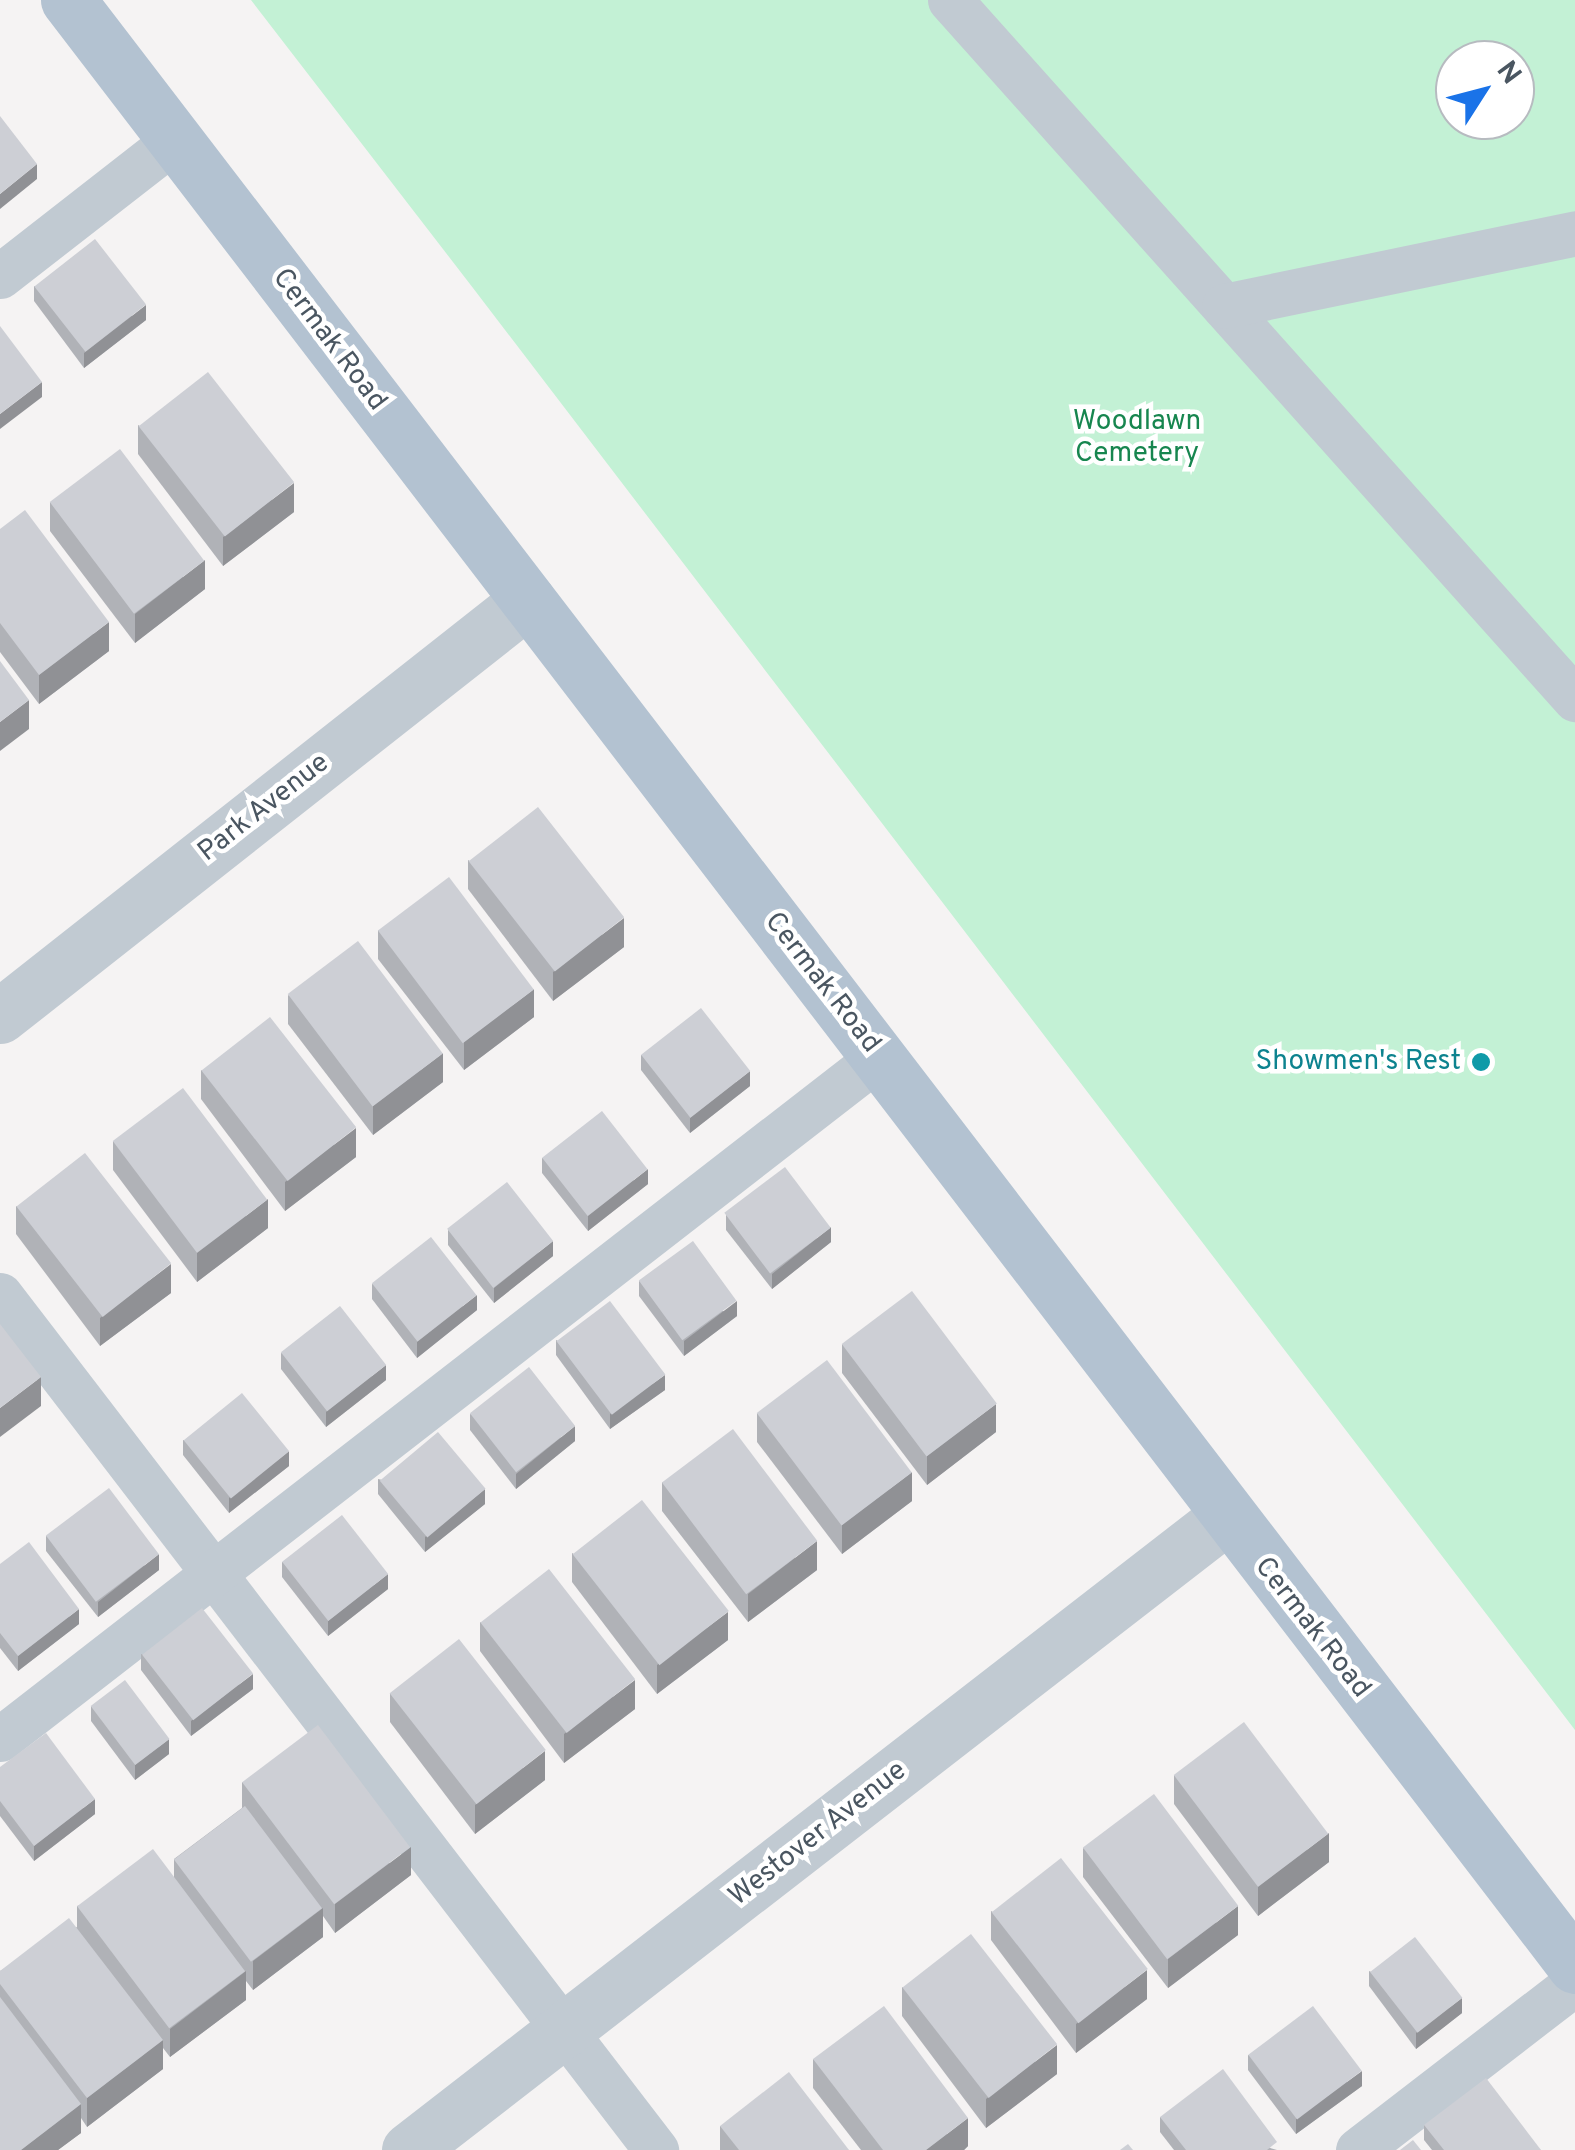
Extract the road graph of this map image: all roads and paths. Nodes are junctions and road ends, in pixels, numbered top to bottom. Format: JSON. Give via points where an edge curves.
{"nodes":[{"id":1,"x":68,"y":0,"type":"edge"},
{"id":2,"x":950,"y":0,"type":"edge"},
{"id":3,"x":175,"y":140,"type":"junction"},
{"id":4,"x":1575,"y":233,"type":"edge"},
{"id":5,"x":0,"y":276,"type":"edge"},
{"id":6,"x":1224,"y":306,"type":"junction"},
{"id":7,"x":528,"y":600,"type":"junction"},
{"id":8,"x":1575,"y":698,"type":"edge"},
{"id":9,"x":0,"y":1016,"type":"edge"},
{"id":10,"x":879,"y":1057,"type":"junction"},
{"id":11,"x":0,"y":1295,"type":"edge"},
{"id":12,"x":1226,"y":1518,"type":"junction"},
{"id":13,"x":214,"y":1574,"type":"junction"},
{"id":14,"x":0,"y":1739,"type":"edge"},
{"id":15,"x":1575,"y":1966,"type":"edge"},
{"id":16,"x":1575,"y":1982,"type":"edge"},
{"id":17,"x":564,"y":2030,"type":"junction"},
{"id":18,"x":409,"y":2150,"type":"edge"},
{"id":19,"x":656,"y":2150,"type":"edge"},
{"id":20,"x":1358,"y":2150,"type":"edge"}],
"edges":[{"from":1,"to":3,"type":"main road","name":"Cermak Road"},
{"from":2,"to":6,"type":"lane"},
{"from":3,"to":5,"type":"lane"},
{"from":3,"to":7,"type":"main road","name":"Cermak Road"},
{"from":4,"to":6,"type":"lane"},
{"from":6,"to":8,"type":"lane"},
{"from":7,"to":9,"type":"street","name":"Park Avenue"},
{"from":7,"to":10,"type":"main road","name":"Cermak Road"},
{"from":10,"to":12,"type":"main road","name":"Cermak Road"},
{"from":10,"to":13,"type":"lane"},
{"from":11,"to":13,"type":"lane"},
{"from":12,"to":15,"type":"main road","name":"Cermak Road"},
{"from":12,"to":17,"type":"street","name":"Westover Avenue"},
{"from":13,"to":14,"type":"lane"},
{"from":13,"to":17,"type":"lane"},
{"from":16,"to":20,"type":"lane"},
{"from":17,"to":18,"type":"street","name":"Westover Avenue"},
{"from":17,"to":19,"type":"lane"}]}
